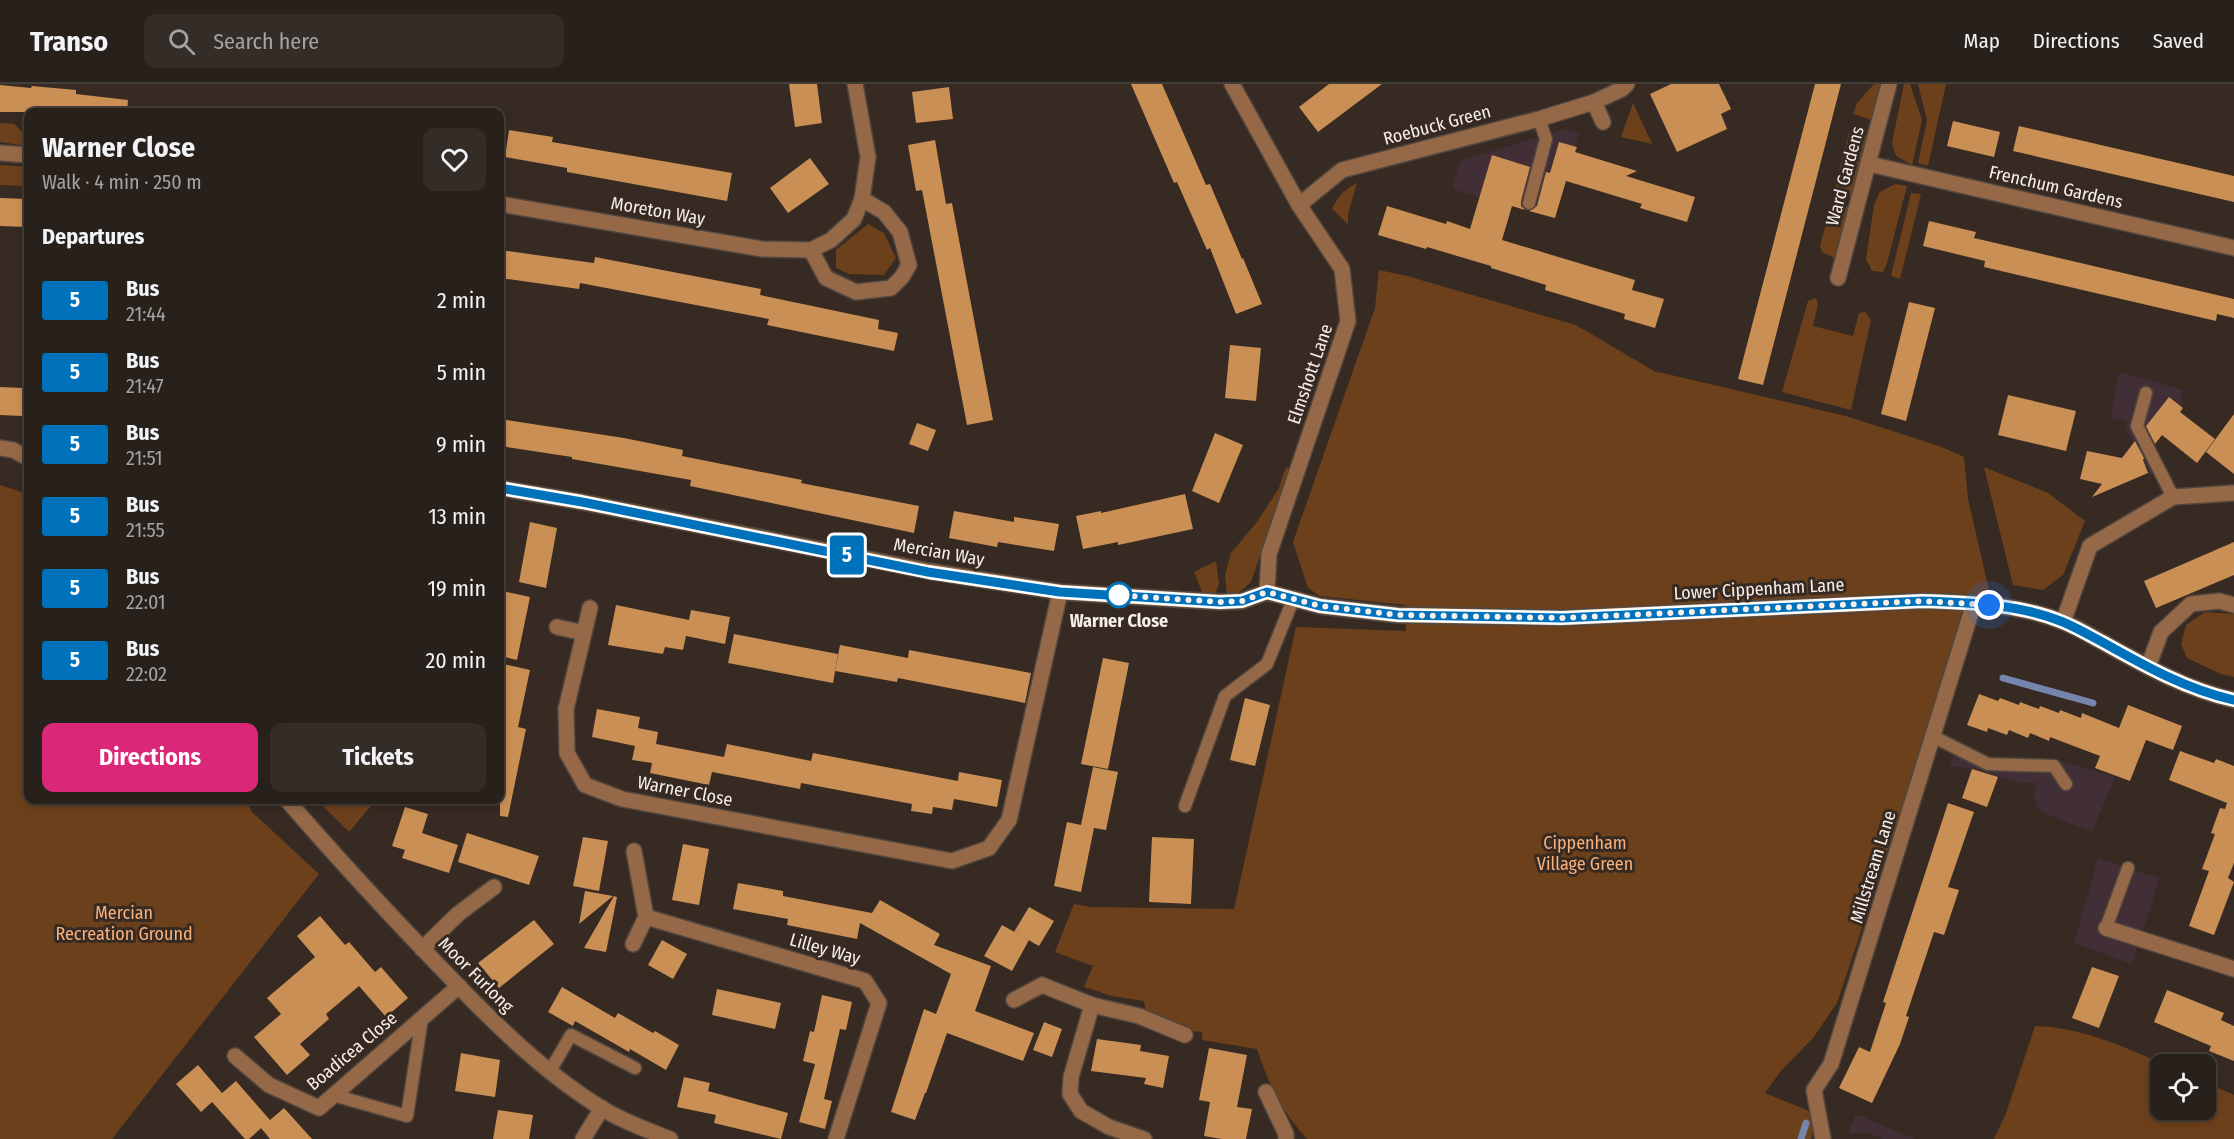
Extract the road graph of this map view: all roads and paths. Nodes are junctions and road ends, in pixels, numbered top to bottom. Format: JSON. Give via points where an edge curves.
{"nodes":[{"id":1,"x":855,"y":84,"type":"edge"},
{"id":2,"x":1232,"y":84,"type":"edge"},
{"id":3,"x":1627,"y":84,"type":"edge"},
{"id":4,"x":1889,"y":84,"type":"edge"},
{"id":5,"x":1594,"y":102,"type":"junction"},
{"id":6,"x":1539,"y":119,"type":"junction"},
{"id":7,"x":1603,"y":122,"type":"dead end"},
{"id":8,"x":0,"y":153,"type":"edge"},
{"id":9,"x":24,"y":155,"type":"edge"},
{"id":10,"x":1869,"y":164,"type":"junction"},
{"id":11,"x":862,"y":200,"type":"junction"},
{"id":12,"x":1528,"y":203,"type":"dead end"},
{"id":13,"x":504,"y":205,"type":"edge"},
{"id":14,"x":1299,"y":205,"type":"junction"},
{"id":15,"x":2234,"y":248,"type":"edge"},
{"id":16,"x":811,"y":250,"type":"junction"},
{"id":17,"x":1838,"y":278,"type":"dead end"},
{"id":18,"x":2146,"y":393,"type":"dead end"},
{"id":19,"x":0,"y":448,"type":"edge"},
{"id":20,"x":24,"y":456,"type":"edge"},
{"id":21,"x":504,"y":489,"type":"edge"},
{"id":22,"x":2234,"y":493,"type":"edge"},
{"id":23,"x":2173,"y":497,"type":"junction"},
{"id":24,"x":1060,"y":592,"type":"junction"},
{"id":25,"x":1267,"y":592,"type":"junction"},
{"id":26,"x":1293,"y":600,"type":"junction"},
{"id":27,"x":1974,"y":603,"type":"junction"},
{"id":28,"x":2234,"y":605,"type":"edge"},
{"id":29,"x":590,"y":608,"type":"dead end"},
{"id":30,"x":2063,"y":622,"type":"junction"},
{"id":31,"x":557,"y":627,"type":"dead end"},
{"id":32,"x":584,"y":633,"type":"junction"},
{"id":33,"x":2148,"y":667,"type":"junction"},
{"id":34,"x":2234,"y":700,"type":"edge"},
{"id":35,"x":1934,"y":737,"type":"junction"},
{"id":36,"x":2066,"y":784,"type":"dead end"},
{"id":37,"x":290,"y":804,"type":"edge"},
{"id":38,"x":1185,"y":807,"type":"dead end"},
{"id":39,"x":634,"y":851,"type":"dead end"},
{"id":40,"x":2128,"y":868,"type":"dead end"},
{"id":41,"x":494,"y":887,"type":"dead end"},
{"id":42,"x":646,"y":917,"type":"junction"},
{"id":43,"x":2106,"y":928,"type":"joint"},
{"id":44,"x":633,"y":944,"type":"dead end"},
{"id":45,"x":422,"y":949,"type":"junction"},
{"id":46,"x":2234,"y":969,"type":"edge"},
{"id":47,"x":459,"y":986,"type":"junction"},
{"id":48,"x":1014,"y":1000,"type":"dead end"},
{"id":49,"x":1092,"y":1005,"type":"junction"},
{"id":50,"x":422,"y":1018,"type":"junction"},
{"id":51,"x":1185,"y":1035,"type":"dead end"},
{"id":52,"x":235,"y":1056,"type":"dead end"},
{"id":53,"x":635,"y":1068,"type":"dead end"},
{"id":54,"x":550,"y":1071,"type":"junction"},
{"id":55,"x":1266,"y":1092,"type":"dead end"},
{"id":56,"x":333,"y":1095,"type":"junction"},
{"id":57,"x":602,"y":1108,"type":"junction"},
{"id":58,"x":583,"y":1139,"type":"edge"},
{"id":59,"x":670,"y":1139,"type":"edge"},
{"id":60,"x":836,"y":1139,"type":"edge"},
{"id":61,"x":1144,"y":1139,"type":"edge"},
{"id":62,"x":1286,"y":1139,"type":"edge"},
{"id":63,"x":1823,"y":1139,"type":"edge"}],
"edges":[{"from":1,"to":11,"type":"street","via":[[868,157]]},
{"from":2,"to":14,"type":"street","name":"Elmshott Lane"},
{"from":3,"to":5,"type":"street","name":"Roebuck Green"},
{"from":4,"to":10,"type":"street","name":"Ward Gardens"},
{"from":5,"to":6,"type":"street","name":"Roebuck Green"},
{"from":5,"to":7,"type":"street"},
{"from":6,"to":12,"type":"lane","via":[[1546,139]]},
{"from":6,"to":14,"type":"street","name":"Roebuck Green","via":[[1342,170]]},
{"from":8,"to":9,"type":"street"},
{"from":10,"to":15,"type":"street","name":"Frenchum Gardens"},
{"from":10,"to":17,"type":"street","name":"Ward Gardens"},
{"from":11,"to":16,"type":"street","via":[[854,219],[831,240]]},
{"from":11,"to":16,"type":"street","via":[[884,212],[900,232],[909,265],[891,288],[856,292],[826,278]]},
{"from":13,"to":16,"type":"street","name":"Moreton Way","via":[[762,249]]},
{"from":14,"to":25,"type":"street","name":"Elmshott Lane","via":[[1342,269],[1348,321],[1269,554]]},
{"from":18,"to":23,"type":"lane","via":[[2137,426]]},
{"from":19,"to":20,"type":"street"},
{"from":21,"to":24,"type":"street","name":"Mercian Way","via":[[928,572]]},
{"from":22,"to":23,"type":"street"},
{"from":23,"to":30,"type":"street","via":[[2090,546]]},
{"from":24,"to":25,"type":"street","name":"Mercian Way","via":[[1220,602],[1242,601]]},
{"from":24,"to":32,"type":"street","name":"Warner Close","via":[[1009,820],[989,848],[952,861],[622,799],[585,785],[567,753],[566,709]]},
{"from":25,"to":26,"type":"street","name":"Lower Cippenham Lane"},
{"from":26,"to":27,"type":"street","name":"Lower Cippenham Lane","via":[[1398,615],[1562,618],[1923,601]]},
{"from":26,"to":38,"type":"lane","via":[[1267,664],[1225,696]]},
{"from":27,"to":30,"type":"street","name":"Lower Cippenham Lane","via":[[2020,609]]},
{"from":27,"to":35,"type":"street","name":"Millstream Lane"},
{"from":28,"to":33,"type":"street","via":[[2219,601],[2192,604],[2161,632]]},
{"from":29,"to":32,"type":"street","name":"Warner Close"},
{"from":30,"to":33,"type":"street","name":"Lower Cippenham Lane"},
{"from":31,"to":32,"type":"street"},
{"from":33,"to":34,"type":"street","name":"Lower Cippenham Lane","via":[[2210,695]]},
{"from":35,"to":36,"type":"lane","via":[[1988,764],[2054,766]]},
{"from":35,"to":63,"type":"street","name":"Millstream Lane","via":[[1831,1064],[1814,1090]]},
{"from":37,"to":45,"type":"street","name":"Moor Furlong"},
{"from":39,"to":42,"type":"street"},
{"from":40,"to":43,"type":"lane"},
{"from":41,"to":45,"type":"street","via":[[458,914]]},
{"from":42,"to":44,"type":"street"},
{"from":42,"to":60,"type":"street","name":"Lilley Way","via":[[865,981],[879,1003]]},
{"from":43,"to":46,"type":"street"},
{"from":45,"to":47,"type":"street","name":"Moor Furlong"},
{"from":47,"to":50,"type":"street","name":"Boadicea Close"},
{"from":47,"to":54,"type":"street","name":"Moor Furlong"},
{"from":48,"to":49,"type":"street","via":[[1042,985]]},
{"from":49,"to":51,"type":"street","via":[[1139,1016]]},
{"from":49,"to":61,"type":"street","via":[[1071,1077],[1070,1094],[1081,1111]]},
{"from":50,"to":56,"type":"street","name":"Boadicea Close"},
{"from":50,"to":56,"type":"lane","via":[[407,1116]]},
{"from":52,"to":56,"type":"street","name":"Boadicea Close","via":[[269,1085],[319,1108]]},
{"from":53,"to":54,"type":"lane","via":[[571,1035]]},
{"from":54,"to":57,"type":"street","name":"Moor Furlong"},
{"from":55,"to":62,"type":"street"},
{"from":57,"to":58,"type":"street"},
{"from":57,"to":59,"type":"street","name":"Moor Furlong"}]}
